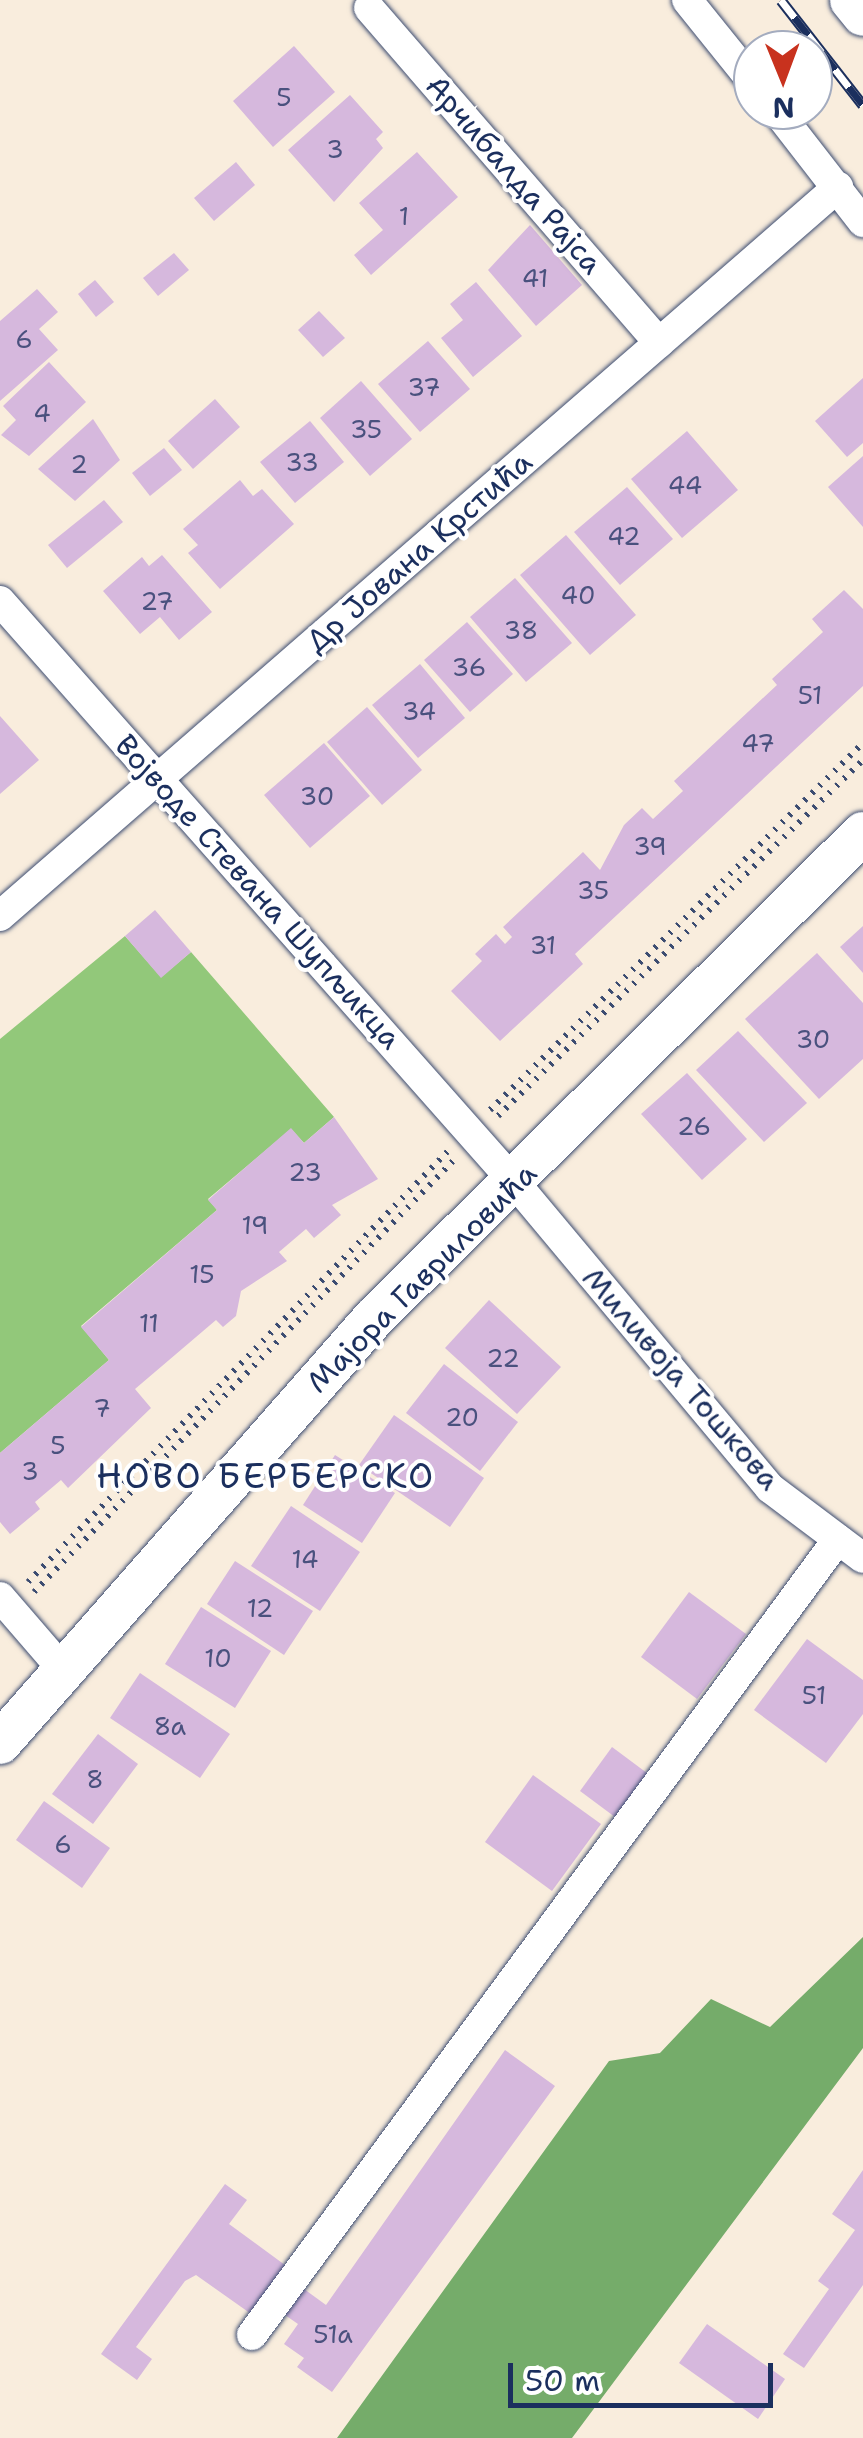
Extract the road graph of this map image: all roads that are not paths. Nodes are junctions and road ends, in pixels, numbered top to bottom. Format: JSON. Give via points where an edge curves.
{"nodes":[{"id":1,"x":688,"y":0,"type":"edge"},
{"id":2,"x":851,"y":0,"type":"edge"},
{"id":3,"x":368,"y":8,"type":"dead end"},
{"id":4,"x":863,"y":15,"type":"edge"},
{"id":5,"x":733,"y":57,"type":"edge"},
{"id":6,"x":792,"y":130,"type":"edge"},
{"id":7,"x":838,"y":187,"type":"junction"},
{"id":8,"x":863,"y":222,"type":"edge"},
{"id":9,"x":659,"y":343,"type":"junction"},
{"id":10,"x":0,"y":602,"type":"edge"},
{"id":11,"x":158,"y":779,"type":"junction"},
{"id":12,"x":863,"y":832,"type":"edge"},
{"id":13,"x":0,"y":916,"type":"edge"},
{"id":14,"x":515,"y":1183,"type":"junction"},
{"id":15,"x":838,"y":1540,"type":"junction"},
{"id":16,"x":863,"y":1558,"type":"edge"},
{"id":17,"x":7,"y":1605,"type":"edge"},
{"id":18,"x":63,"y":1670,"type":"junction"},
{"id":19,"x":0,"y":1743,"type":"edge"},
{"id":20,"x":252,"y":2335,"type":"dead end"}],
"edges":[{"from":1,"to":5,"type":"street"},
{"from":2,"to":4,"type":"street"},
{"from":3,"to":9,"type":"street","name":"Арчибалда Рајса"},
{"from":6,"to":7,"type":"street"},
{"from":7,"to":8,"type":"street"},
{"from":7,"to":9,"type":"street","name":"Др Јована Крстића"},
{"from":9,"to":11,"type":"street","name":"Др Јована Крстића"},
{"from":10,"to":11,"type":"street","name":"Војводе Стевана Шупљикца"},
{"from":11,"to":13,"type":"street","name":"Др Јована Крстића"},
{"from":11,"to":14,"type":"street","name":"Војводе Стевана Шупљикца"},
{"from":12,"to":14,"type":"street","name":"Мајора Гавриловића"},
{"from":14,"to":15,"type":"street","name":"Миливоја Тошкова","via":[[770,1488]]},
{"from":14,"to":18,"type":"street","name":"Мајора Гавриловића","via":[[373,1319]]},
{"from":15,"to":16,"type":"street","name":"Миливоја Тошкова"},
{"from":15,"to":20,"type":"street"},
{"from":17,"to":18,"type":"street"},
{"from":18,"to":19,"type":"street","name":"Мајора Гавриловића"}]}
